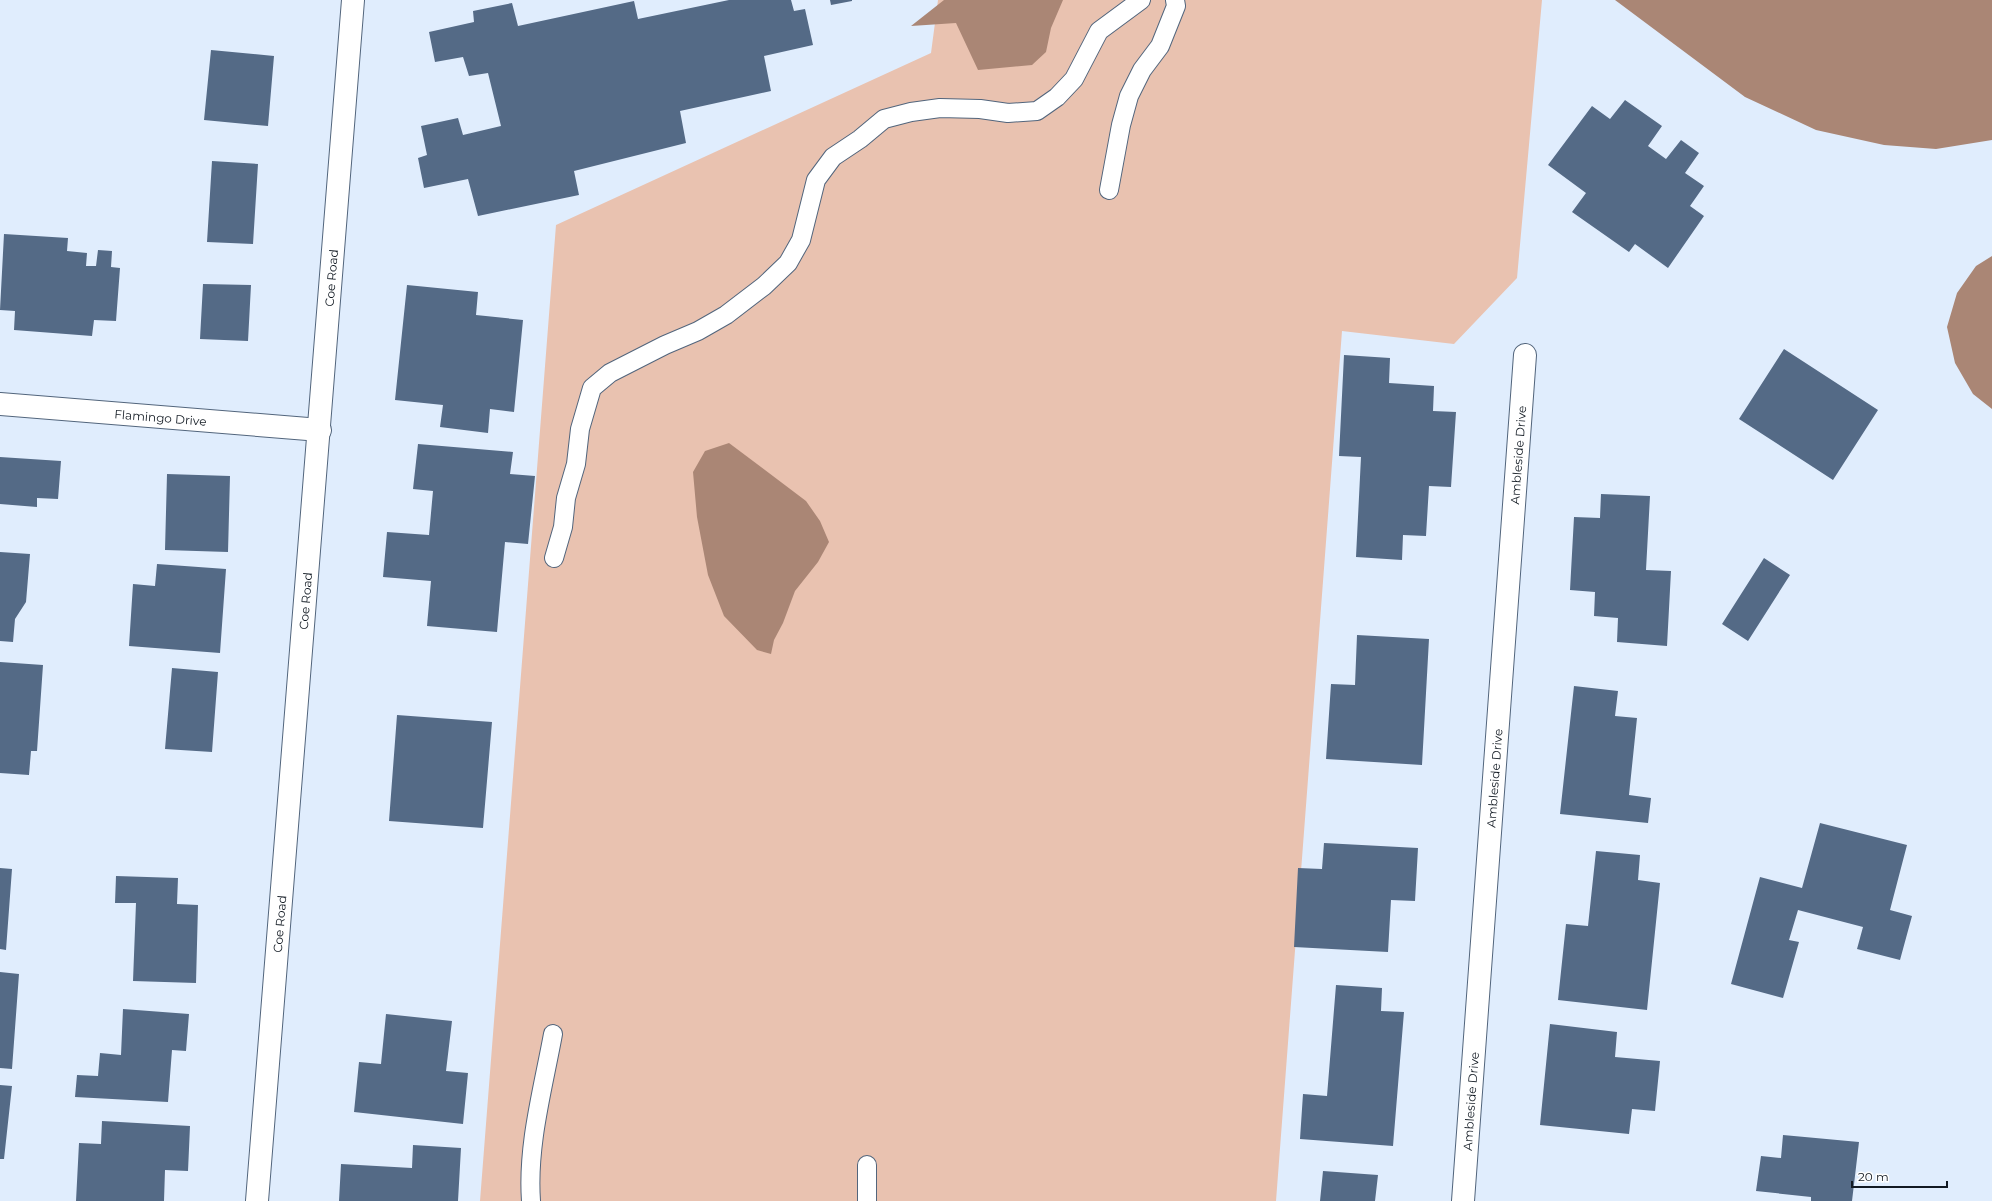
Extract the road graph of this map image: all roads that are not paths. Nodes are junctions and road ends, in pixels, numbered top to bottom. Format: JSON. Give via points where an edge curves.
{"nodes":[{"id":1,"x":353,"y":0,"type":"edge"},
{"id":2,"x":1141,"y":0,"type":"edge"},
{"id":3,"x":1175,"y":0,"type":"edge"},
{"id":4,"x":1109,"y":190,"type":"dead end"},
{"id":5,"x":1525,"y":355,"type":"dead end"},
{"id":6,"x":0,"y":404,"type":"edge"},
{"id":7,"x":320,"y":430,"type":"junction"},
{"id":8,"x":554,"y":558,"type":"dead end"},
{"id":9,"x":553,"y":1034,"type":"dead end"},
{"id":10,"x":867,"y":1165,"type":"dead end"},
{"id":11,"x":257,"y":1201,"type":"edge"},
{"id":12,"x":531,"y":1201,"type":"edge"},
{"id":13,"x":867,"y":1201,"type":"edge"},
{"id":14,"x":1463,"y":1201,"type":"edge"}],
"edges":[{"from":1,"to":7,"type":"street","name":"Coe Road"},
{"from":2,"to":8,"type":"lane","via":[[1099,31],[1074,79],[1037,111],[1008,113],[940,108],[911,112],[884,119],[833,157],[816,180],[801,240],[788,263],[764,286],[726,314],[698,331],[610,373],[592,388],[580,429],[576,464]]},
{"from":3,"to":4,"type":"lane","via":[[1176,6],[1160,46],[1142,70],[1129,96]]},
{"from":5,"to":14,"type":"street","name":"Ambleside Drive"},
{"from":6,"to":7,"type":"street","name":"Flamingo Drive"},
{"from":7,"to":11,"type":"street","name":"Coe Road"},
{"from":9,"to":12,"type":"lane","via":[[532,1143]]},
{"from":10,"to":13,"type":"lane"}]}
